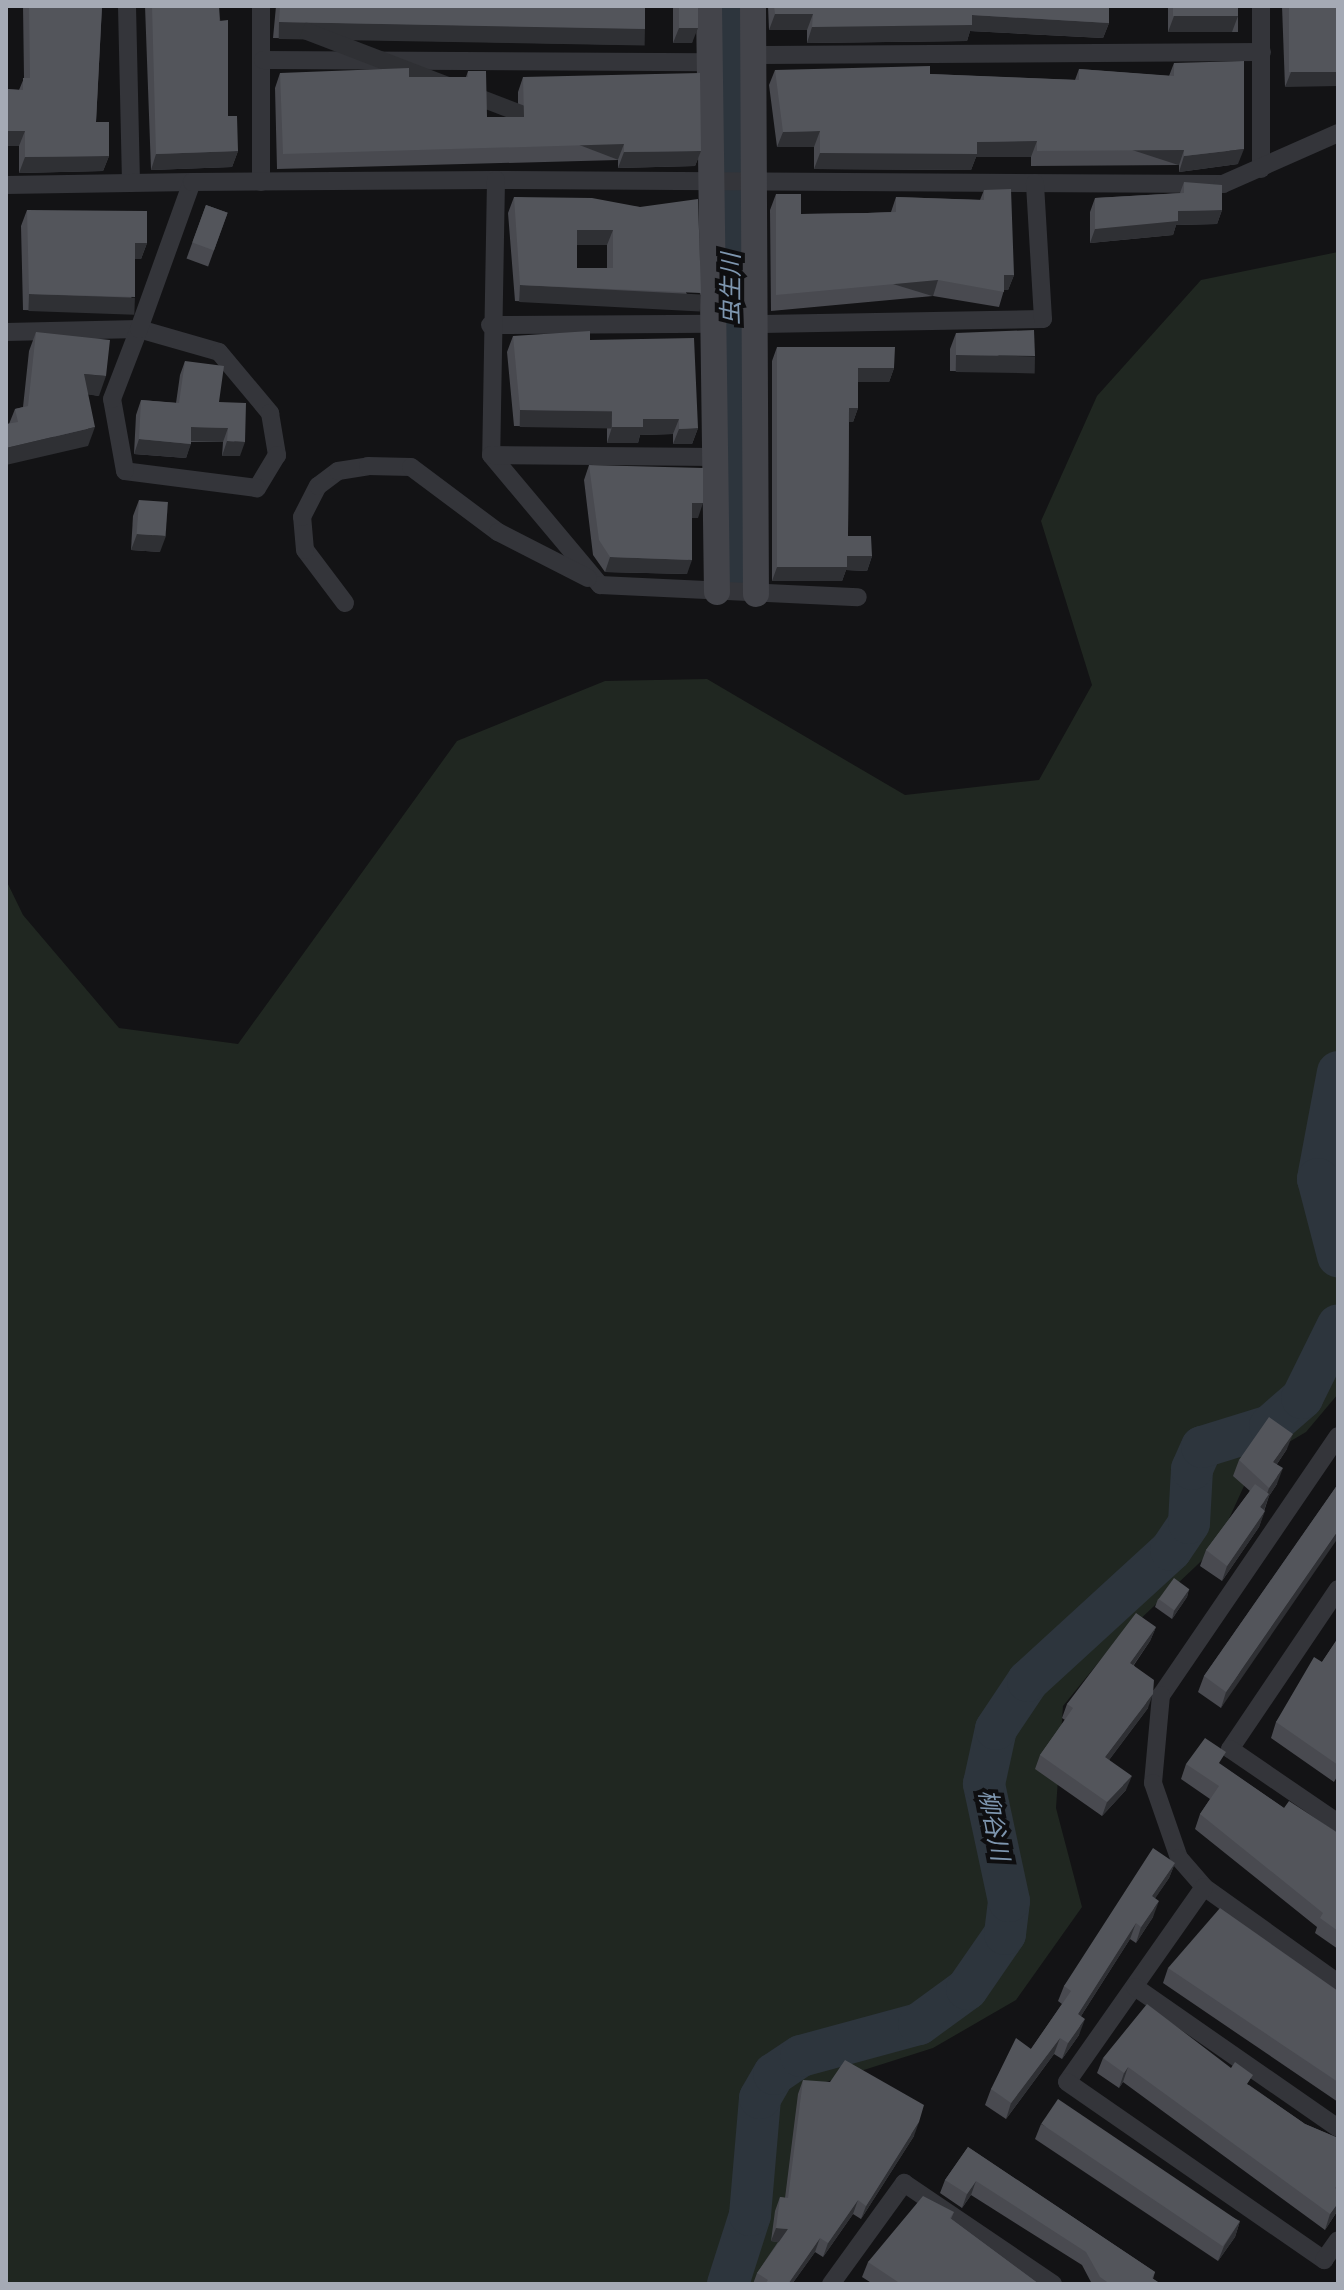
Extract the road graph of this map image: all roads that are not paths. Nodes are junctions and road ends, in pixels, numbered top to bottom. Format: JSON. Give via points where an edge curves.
{"nodes":[{"id":1,"x":127,"y":6,"type":"edge"},
{"id":2,"x":261,"y":6,"type":"edge"},
{"id":3,"x":709,"y":6,"type":"edge"},
{"id":4,"x":753,"y":6,"type":"edge"},
{"id":5,"x":1261,"y":6,"type":"edge"},
{"id":6,"x":1262,"y":52,"type":"junction"},
{"id":7,"x":754,"y":55,"type":"junction"},
{"id":8,"x":263,"y":60,"type":"junction"},
{"id":9,"x":709,"y":62,"type":"junction"},
{"id":10,"x":1338,"y":133,"type":"edge"},
{"id":11,"x":1261,"y":169,"type":"junction"},
{"id":12,"x":496,"y":180,"type":"junction"},
{"id":13,"x":711,"y":181,"type":"junction"},
{"id":14,"x":754,"y":181,"type":"junction"},
{"id":15,"x":192,"y":182,"type":"junction"},
{"id":16,"x":261,"y":182,"type":"junction"},
{"id":17,"x":131,"y":183,"type":"junction"},
{"id":18,"x":1035,"y":183,"type":"junction"},
{"id":19,"x":6,"y":185,"type":"edge"},
{"id":20,"x":713,"y":324,"type":"junction"},
{"id":21,"x":755,"y":324,"type":"junction"},
{"id":22,"x":490,"y":325,"type":"junction"},
{"id":23,"x":139,"y":329,"type":"junction"},
{"id":24,"x":6,"y":332,"type":"edge"},
{"id":25,"x":491,"y":455,"type":"junction"},
{"id":26,"x":715,"y":457,"type":"junction"},
{"id":27,"x":600,"y":585,"type":"junction"},
{"id":28,"x":717,"y":592,"type":"junction"},
{"id":29,"x":756,"y":594,"type":"junction"},
{"id":30,"x":858,"y":597,"type":"dead end"},
{"id":31,"x":345,"y":603,"type":"dead end"},
{"id":32,"x":1338,"y":1436,"type":"edge"},
{"id":33,"x":1338,"y":1589,"type":"edge"},
{"id":34,"x":1337,"y":1820,"type":"edge"},
{"id":35,"x":1204,"y":1887,"type":"junction"},
{"id":36,"x":1338,"y":1983,"type":"edge"},
{"id":37,"x":1135,"y":1987,"type":"junction"},
{"id":38,"x":1338,"y":2128,"type":"edge"},
{"id":39,"x":1338,"y":2240,"type":"edge"},
{"id":40,"x":837,"y":2282,"type":"edge"},
{"id":41,"x":1053,"y":2284,"type":"edge"}],
"edges":[{"from":1,"to":17,"type":"street"},
{"from":2,"to":8,"type":"street"},
{"from":3,"to":9,"type":"street"},
{"from":4,"to":7,"type":"street"},
{"from":5,"to":6,"type":"street"},
{"from":6,"to":7,"type":"street"},
{"from":6,"to":11,"type":"street"},
{"from":7,"to":14,"type":"street"},
{"from":8,"to":9,"type":"street"},
{"from":8,"to":16,"type":"street"},
{"from":9,"to":13,"type":"street"},
{"from":10,"to":11,"type":"street"},
{"from":11,"to":18,"type":"street","via":[[1223,184]]},
{"from":12,"to":13,"type":"street"},
{"from":12,"to":16,"type":"street"},
{"from":12,"to":22,"type":"street"},
{"from":13,"to":14,"type":"street"},
{"from":13,"to":20,"type":"street"},
{"from":14,"to":18,"type":"street"},
{"from":14,"to":21,"type":"street"},
{"from":15,"to":16,"type":"street"},
{"from":15,"to":17,"type":"street"},
{"from":15,"to":23,"type":"street"},
{"from":17,"to":19,"type":"street"},
{"from":18,"to":21,"type":"street","via":[[1043,319]]},
{"from":20,"to":22,"type":"street"},
{"from":20,"to":26,"type":"street"},
{"from":21,"to":29,"type":"street"},
{"from":22,"to":25,"type":"street"},
{"from":23,"to":23,"type":"street","via":[[112,399],[125,471],[257,488],[277,455],[270,413],[219,352]]},
{"from":23,"to":24,"type":"street"},
{"from":25,"to":26,"type":"street"},
{"from":25,"to":27,"type":"street"},
{"from":26,"to":28,"type":"street"},
{"from":27,"to":28,"type":"street"},
{"from":27,"to":31,"type":"street","via":[[498,532],[411,467],[368,466],[338,471],[318,486],[302,517],[305,550]]},
{"from":28,"to":29,"type":"street"},
{"from":29,"to":30,"type":"street"},
{"from":32,"to":35,"type":"street","via":[[1161,1695],[1153,1783],[1179,1858]]},
{"from":33,"to":34,"type":"street","via":[[1230,1749]]},
{"from":35,"to":36,"type":"street"},
{"from":35,"to":37,"type":"street"},
{"from":37,"to":38,"type":"street"},
{"from":37,"to":39,"type":"street","via":[[1067,2082],[1324,2260]]},
{"from":40,"to":41,"type":"street","via":[[904,2183]]}]}
